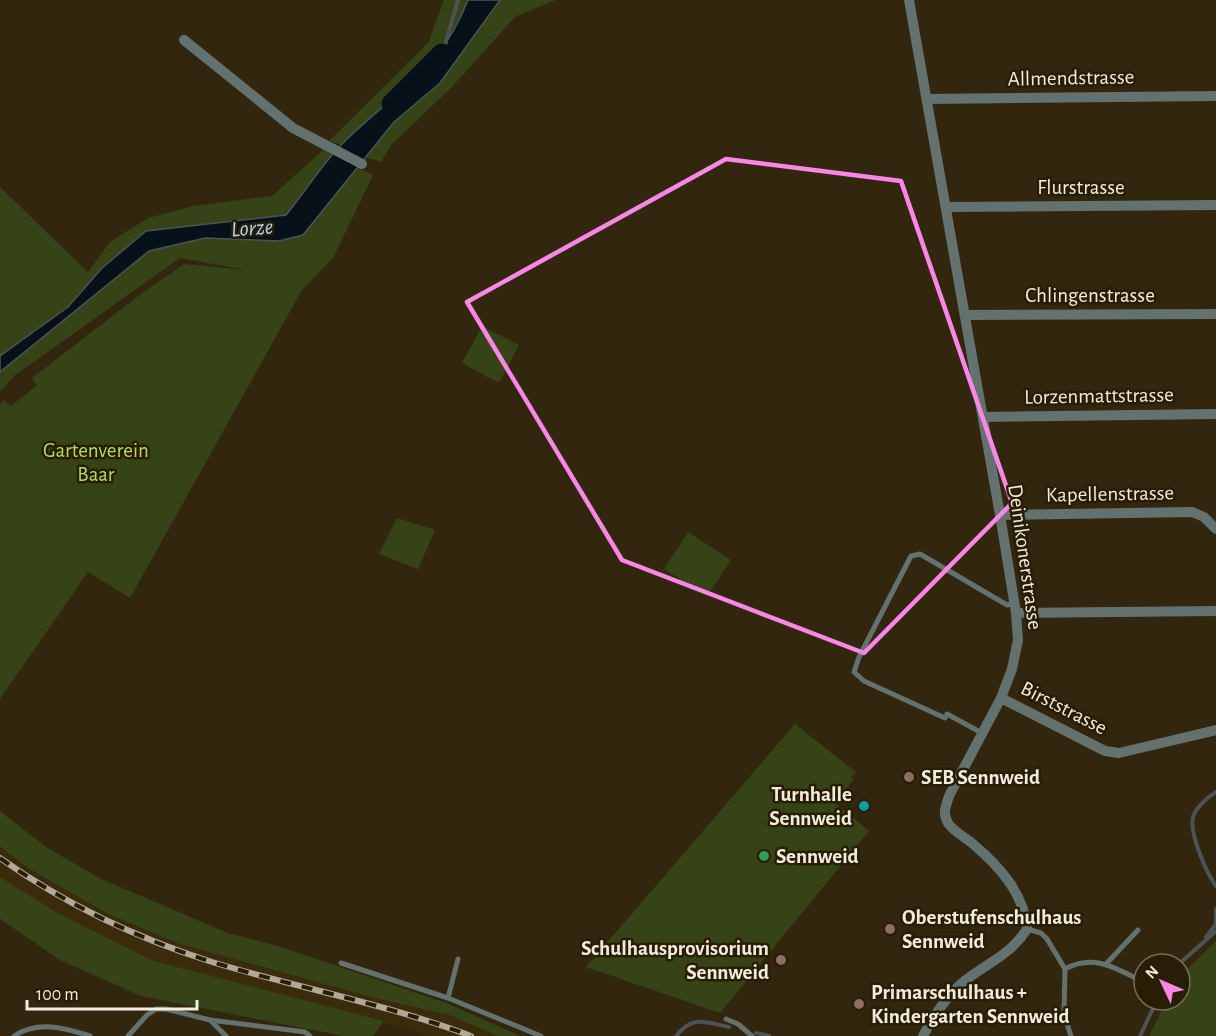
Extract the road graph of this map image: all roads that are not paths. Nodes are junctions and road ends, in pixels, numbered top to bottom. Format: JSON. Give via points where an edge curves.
{"nodes":[{"id":1,"x":909,"y":0,"type":"edge"},
{"id":2,"x":184,"y":40,"type":"dead end"},
{"id":3,"x":1216,"y":96,"type":"edge"},
{"id":4,"x":927,"y":99,"type":"junction"},
{"id":5,"x":362,"y":164,"type":"dead end"},
{"id":6,"x":1216,"y":205,"type":"edge"},
{"id":7,"x":946,"y":207,"type":"junction"},
{"id":8,"x":1216,"y":314,"type":"edge"},
{"id":9,"x":965,"y":315,"type":"junction"},
{"id":10,"x":1216,"y":414,"type":"edge"},
{"id":11,"x":983,"y":417,"type":"junction"},
{"id":12,"x":1000,"y":515,"type":"junction"},
{"id":13,"x":1216,"y":529,"type":"edge"},
{"id":14,"x":1016,"y":608,"type":"junction"},
{"id":15,"x":1216,"y":611,"type":"edge"},
{"id":16,"x":1001,"y":698,"type":"junction"},
{"id":17,"x":1216,"y":730,"type":"edge"},
{"id":18,"x":982,"y":733,"type":"junction"},
{"id":19,"x":1027,"y":928,"type":"junction"},
{"id":20,"x":1138,"y":930,"type":"dead end"},
{"id":21,"x":458,"y":959,"type":"dead end"},
{"id":22,"x":341,"y":963,"type":"dead end"},
{"id":23,"x":1106,"y":964,"type":"junction"},
{"id":24,"x":1065,"y":969,"type":"junction"},
{"id":25,"x":1132,"y":976,"type":"edge"},
{"id":26,"x":448,"y":998,"type":"junction"},
{"id":27,"x":726,"y":1019,"type":"dead end"},
{"id":28,"x":210,"y":1020,"type":"junction"},
{"id":29,"x":14,"y":1036,"type":"edge"},
{"id":30,"x":90,"y":1036,"type":"edge"},
{"id":31,"x":128,"y":1036,"type":"edge"},
{"id":32,"x":226,"y":1036,"type":"edge"},
{"id":33,"x":310,"y":1036,"type":"edge"},
{"id":34,"x":541,"y":1036,"type":"edge"},
{"id":35,"x":752,"y":1036,"type":"edge"},
{"id":36,"x":923,"y":1036,"type":"edge"},
{"id":37,"x":1071,"y":1036,"type":"edge"}],
"edges":[{"from":1,"to":4,"type":"street","name":"Deinikonerstrasse"},
{"from":2,"to":5,"type":"street","via":[[293,128]]},
{"from":3,"to":4,"type":"street","name":"Allmendstrasse"},
{"from":4,"to":7,"type":"street","name":"Deinikonerstrasse"},
{"from":6,"to":7,"type":"street","name":"Flurstrasse"},
{"from":7,"to":9,"type":"street","name":"Deinikonerstrasse"},
{"from":8,"to":9,"type":"street","name":"Chlingenstrasse"},
{"from":9,"to":11,"type":"street","name":"Deinikonerstrasse"},
{"from":10,"to":11,"type":"street","name":"Lorzenmattstrasse"},
{"from":11,"to":12,"type":"street","name":"Deinikonerstrasse"},
{"from":12,"to":13,"type":"street","name":"Kapellenstrasse","via":[[1177,512],[1204,517]]},
{"from":12,"to":14,"type":"street","name":"Deinikonerstrasse"},
{"from":14,"to":15,"type":"street"},
{"from":14,"to":16,"type":"street","name":"Deinikonerstrasse","via":[[1018,640]]},
{"from":14,"to":18,"type":"lane","via":[[920,554],[911,556],[854,672],[864,681],[945,718],[947,714]]},
{"from":16,"to":17,"type":"street","name":"Birststrasse","via":[[1105,751],[1116,752]]},
{"from":16,"to":18,"type":"street","name":"Deinikonerstrasse"},
{"from":18,"to":19,"type":"street","name":"Deinikonerstrasse","via":[[944,812],[949,824],[994,861],[1007,877]]},
{"from":19,"to":24,"type":"lane","via":[[1047,939]]},
{"from":19,"to":36,"type":"street","via":[[1010,950],[962,983]]},
{"from":20,"to":23,"type":"lane"},
{"from":21,"to":26,"type":"lane"},
{"from":22,"to":26,"type":"lane"},
{"from":23,"to":24,"type":"lane","via":[[1093,961]]},
{"from":23,"to":25,"type":"lane"},
{"from":24,"to":37,"type":"lane","via":[[1064,1014]]},
{"from":26,"to":34,"type":"lane"},
{"from":27,"to":35,"type":"lane"},
{"from":28,"to":31,"type":"lane","via":[[156,1009]]},
{"from":28,"to":32,"type":"lane"},
{"from":28,"to":33,"type":"lane","via":[[306,1032]]},
{"from":29,"to":30,"type":"lane","via":[[50,1026]]}]}
